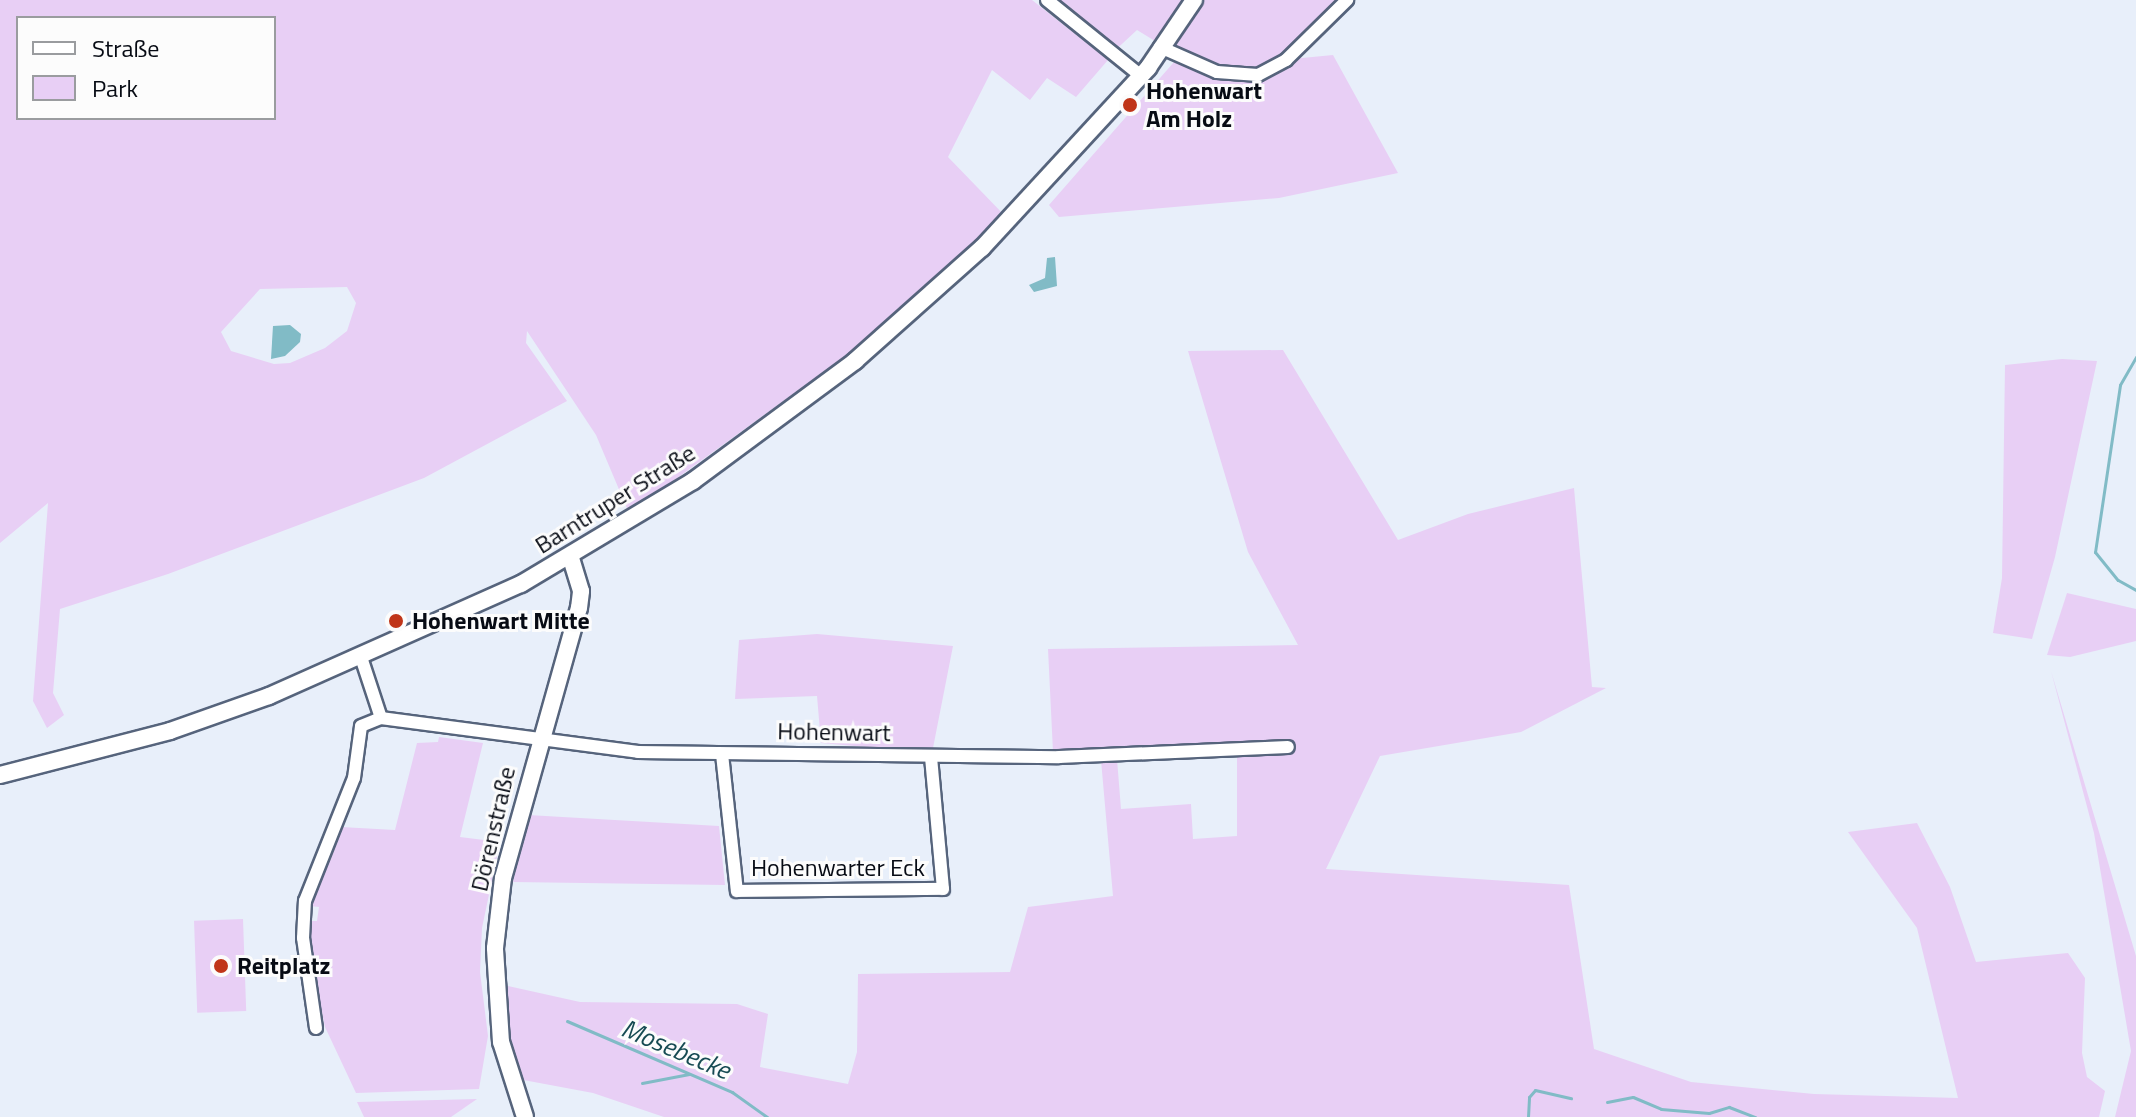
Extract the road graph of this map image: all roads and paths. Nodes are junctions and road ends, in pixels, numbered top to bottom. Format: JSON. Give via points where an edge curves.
{"nodes":[{"id":1,"x":1047,"y":0,"type":"edge"},
{"id":2,"x":1194,"y":0,"type":"edge"},
{"id":3,"x":1347,"y":0,"type":"edge"},
{"id":4,"x":1160,"y":47,"type":"junction"},
{"id":5,"x":1140,"y":75,"type":"junction"},
{"id":6,"x":570,"y":556,"type":"junction"},
{"id":7,"x":361,"y":657,"type":"junction"},
{"id":8,"x":381,"y":718,"type":"junction"},
{"id":9,"x":539,"y":738,"type":"junction"},
{"id":10,"x":1288,"y":747,"type":"dead end"},
{"id":11,"x":722,"y":754,"type":"junction"},
{"id":12,"x":931,"y":757,"type":"junction"},
{"id":13,"x":0,"y":775,"type":"edge"},
{"id":14,"x":316,"y":1028,"type":"dead end"},
{"id":15,"x":525,"y":1117,"type":"edge"}],
"edges":[{"from":1,"to":5,"type":"street"},
{"from":2,"to":4,"type":"main road","name":"Barntruper Straße"},
{"from":3,"to":4,"type":"street","via":[[1286,60],[1258,75],[1217,72]]},
{"from":4,"to":5,"type":"main road","name":"Barntruper Straße"},
{"from":5,"to":6,"type":"main road","name":"Barntruper Straße","via":[[1035,195],[894,329],[735,452]]},
{"from":6,"to":7,"type":"main road","name":"Barntruper Straße"},
{"from":6,"to":9,"type":"main road","name":"Dörenstraße","via":[[581,591],[579,608]]},
{"from":7,"to":8,"type":"street"},
{"from":7,"to":13,"type":"main road","name":"Barntruper Straße","via":[[219,715]]},
{"from":8,"to":9,"type":"street","name":"Hohenwart"},
{"from":8,"to":14,"type":"street","via":[[361,726],[354,778],[305,901],[304,954]]},
{"from":9,"to":11,"type":"street","name":"Hohenwart","via":[[638,752]]},
{"from":9,"to":15,"type":"main road","name":"Dörenstraße","via":[[503,878],[495,948],[501,1042]]},
{"from":10,"to":12,"type":"street","name":"Hohenwart"},
{"from":11,"to":12,"type":"street","name":"Hohenwart"},
{"from":11,"to":12,"type":"street","name":"Hohenwarter Eck","via":[[737,891],[943,889]]}]}
